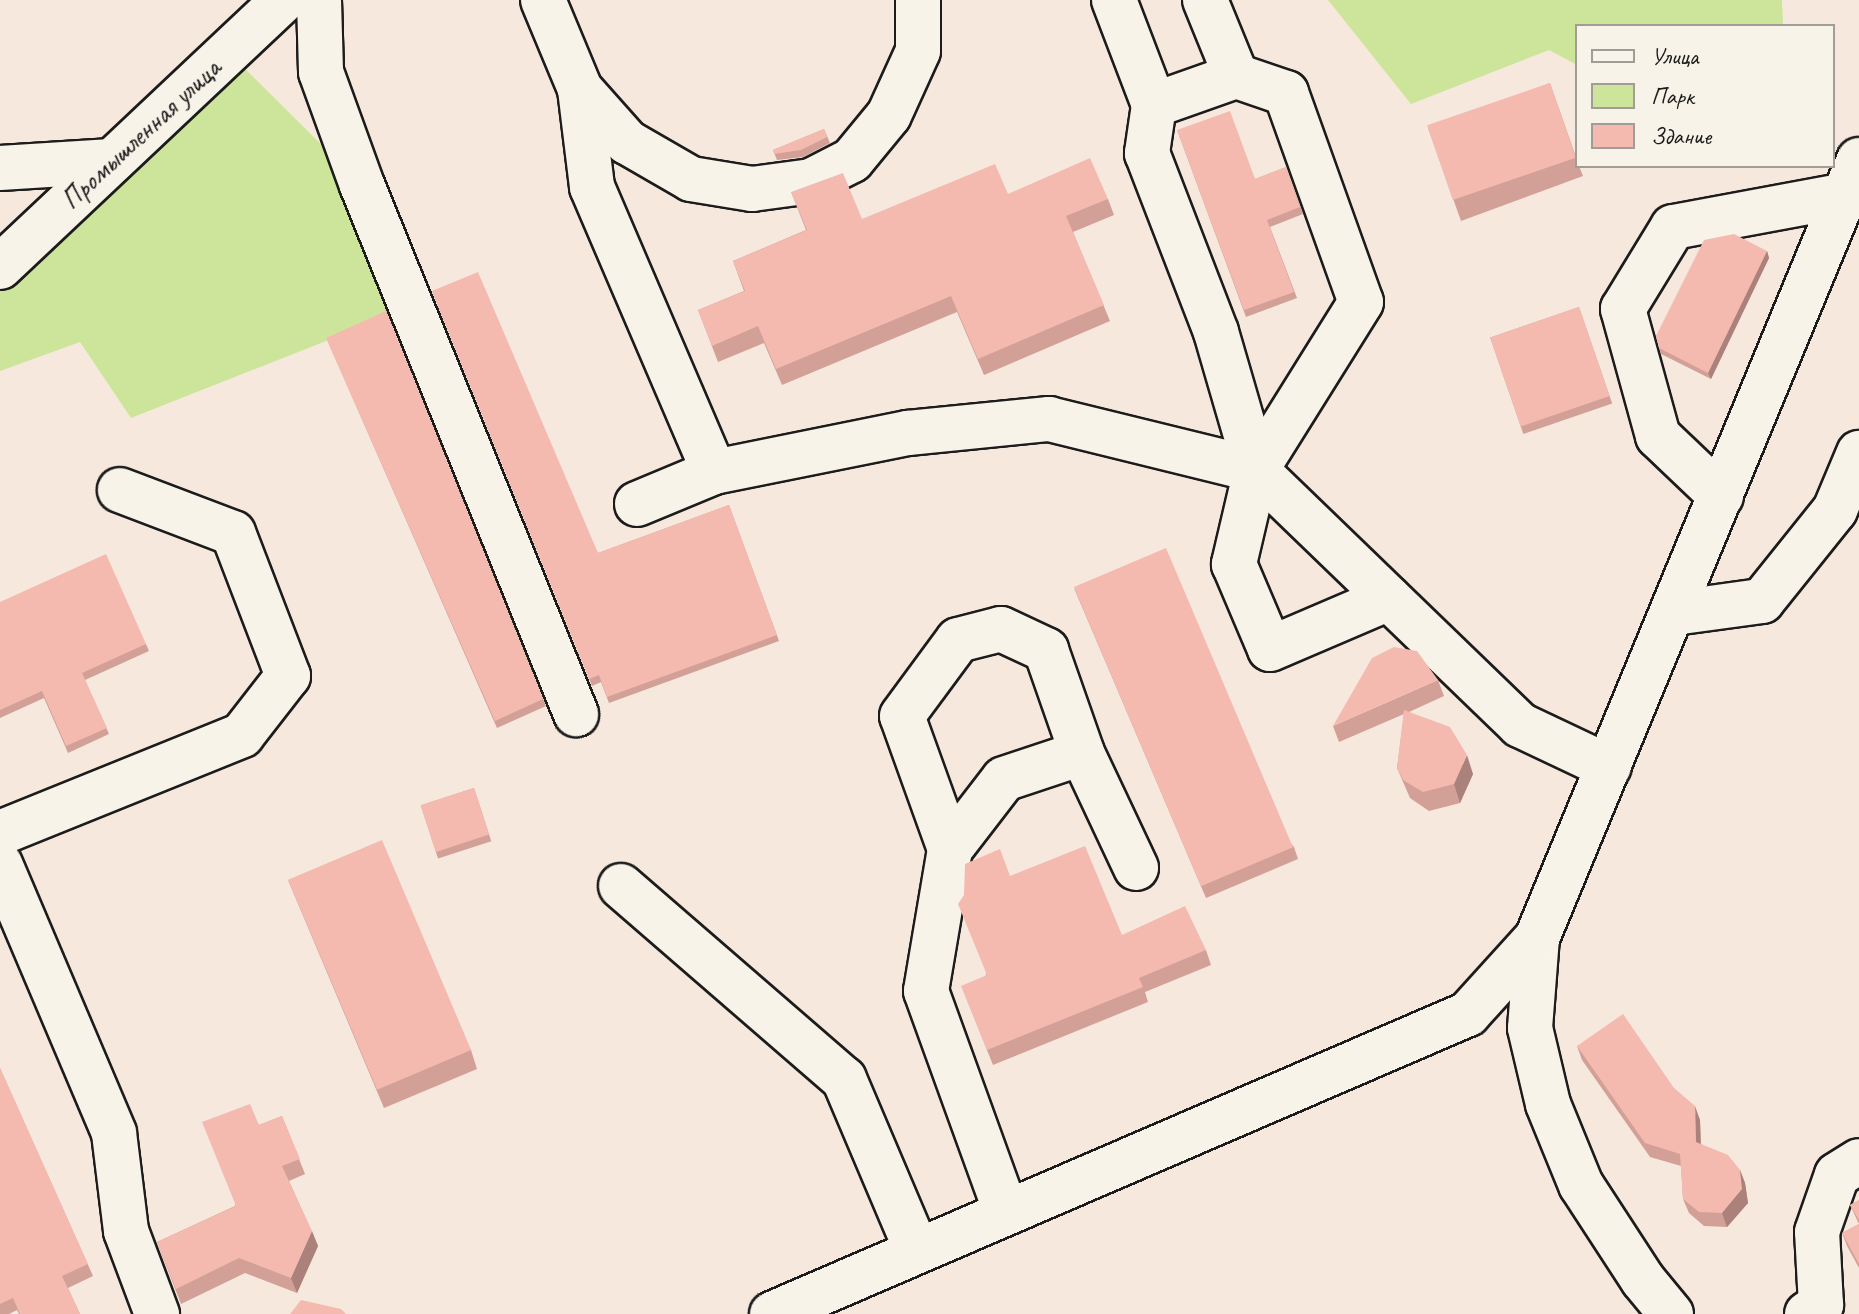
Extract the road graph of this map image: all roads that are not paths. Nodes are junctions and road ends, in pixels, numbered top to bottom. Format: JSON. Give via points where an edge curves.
{"nodes":[{"id":1,"x":283,"y":0,"type":"edge"},
{"id":2,"x":319,"y":0,"type":"edge"},
{"id":3,"x":543,"y":0,"type":"edge"},
{"id":4,"x":918,"y":0,"type":"edge"},
{"id":5,"x":1114,"y":0,"type":"edge"},
{"id":6,"x":1205,"y":0,"type":"edge"},
{"id":7,"x":1236,"y":76,"type":"junction"},
{"id":8,"x":580,"y":89,"type":"junction"},
{"id":9,"x":1154,"y":105,"type":"junction"},
{"id":10,"x":112,"y":161,"type":"junction"},
{"id":11,"x":0,"y":168,"type":"edge"},
{"id":12,"x":1852,"y":178,"type":"edge"},
{"id":13,"x":0,"y":267,"type":"edge"},
{"id":14,"x":1859,"y":453,"type":"edge"},
{"id":15,"x":1256,"y":470,"type":"junction"},
{"id":16,"x":714,"y":472,"type":"junction"},
{"id":17,"x":120,"y":490,"type":"dead end"},
{"id":18,"x":1721,"y":496,"type":"junction"},
{"id":19,"x":637,"y":504,"type":"dead end"},
{"id":20,"x":1389,"y":598,"type":"junction"},
{"id":21,"x":1674,"y":613,"type":"junction"},
{"id":22,"x":576,"y":714,"type":"dead end"},
{"id":23,"x":1082,"y":753,"type":"junction"},
{"id":24,"x":1609,"y":767,"type":"junction"},
{"id":25,"x":0,"y":833,"type":"edge"},
{"id":26,"x":950,"y":849,"type":"junction"},
{"id":27,"x":0,"y":864,"type":"edge"},
{"id":28,"x":1136,"y":868,"type":"dead end"},
{"id":29,"x":621,"y":886,"type":"dead end"},
{"id":30,"x":1537,"y":938,"type":"junction"},
{"id":31,"x":1859,"y":1161,"type":"edge"},
{"id":32,"x":1006,"y":1212,"type":"junction"},
{"id":33,"x":917,"y":1251,"type":"junction"},
{"id":34,"x":157,"y":1314,"type":"edge"},
{"id":35,"x":772,"y":1314,"type":"edge"},
{"id":36,"x":1671,"y":1314,"type":"edge"},
{"id":37,"x":1807,"y":1314,"type":"edge"}],
"edges":[{"from":1,"to":10,"type":"street","name":"Промышленная улица"},
{"from":2,"to":22,"type":"street","via":[[321,72]]},
{"from":3,"to":8,"type":"street"},
{"from":4,"to":8,"type":"street","via":[[918,51],[889,115],[852,160],[811,181],[752,189],[691,179],[627,142]]},
{"from":5,"to":9,"type":"street"},
{"from":6,"to":7,"type":"street"},
{"from":7,"to":9,"type":"street"},
{"from":7,"to":15,"type":"street","via":[[1286,93],[1361,302]]},
{"from":8,"to":16,"type":"street","via":[[592,187]]},
{"from":9,"to":15,"type":"street","via":[[1147,153],[1216,332]]},
{"from":10,"to":11,"type":"street"},
{"from":10,"to":13,"type":"street","name":"Промышленная улица"},
{"from":12,"to":18,"type":"street"},
{"from":12,"to":18,"type":"street","via":[[1673,227],[1623,309],[1658,436]]},
{"from":14,"to":21,"type":"street","via":[[1835,510],[1762,601]]},
{"from":15,"to":16,"type":"street","via":[[1049,419],[908,433]]},
{"from":15,"to":20,"type":"street"},
{"from":15,"to":20,"type":"street","via":[[1234,564],[1270,649]]},
{"from":16,"to":19,"type":"street"},
{"from":17,"to":25,"type":"street","via":[[233,533],[288,676],[242,735]]},
{"from":18,"to":21,"type":"street"},
{"from":20,"to":24,"type":"street","via":[[1520,725]]},
{"from":21,"to":24,"type":"street"},
{"from":23,"to":26,"type":"street","via":[[1004,779]]},
{"from":23,"to":26,"type":"street","via":[[1046,650],[1001,629],[958,640],[902,716]]},
{"from":23,"to":28,"type":"street"},
{"from":24,"to":30,"type":"street"},
{"from":26,"to":32,"type":"street","via":[[926,991]]},
{"from":27,"to":34,"type":"street","via":[[114,1133],[126,1231]]},
{"from":29,"to":33,"type":"street","via":[[844,1079]]},
{"from":30,"to":32,"type":"street","via":[[1468,1014]]},
{"from":30,"to":36,"type":"street","via":[[1530,1028],[1548,1104],[1581,1185]]},
{"from":31,"to":37,"type":"street","via":[[1837,1175],[1817,1232],[1821,1305]]},
{"from":32,"to":33,"type":"street"},
{"from":33,"to":35,"type":"street"}]}
